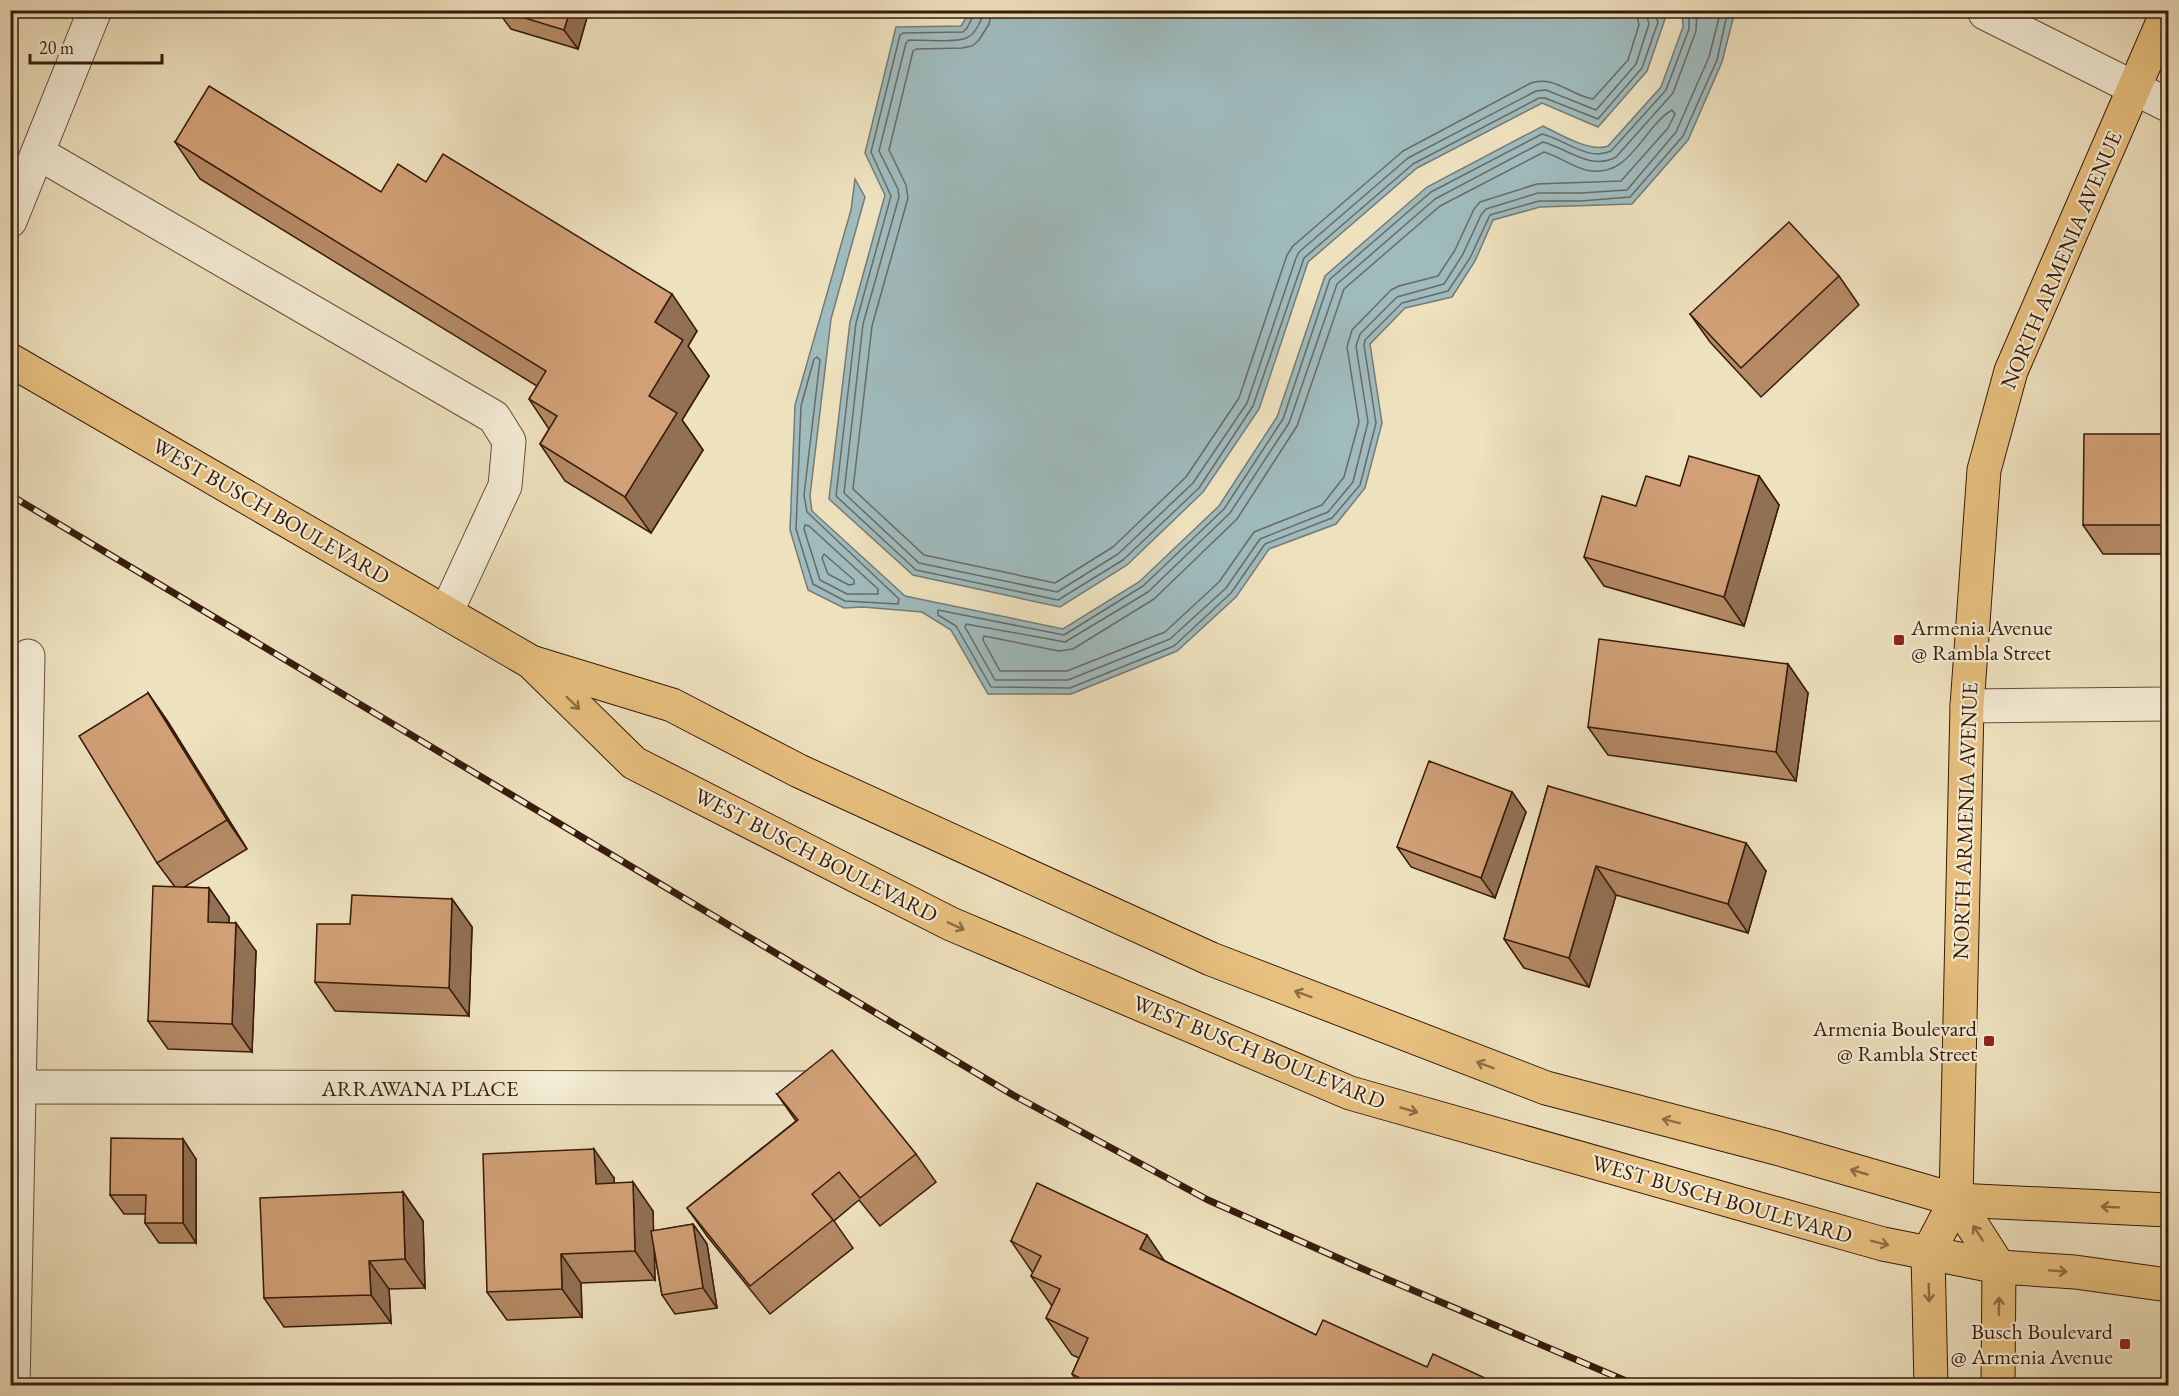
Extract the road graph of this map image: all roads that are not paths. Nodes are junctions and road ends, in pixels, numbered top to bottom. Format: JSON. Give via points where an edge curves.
{"nodes":[{"id":1,"x":95,"y":10,"type":"edge"},
{"id":2,"x":1984,"y":10,"type":"edge"},
{"id":3,"x":2168,"y":10,"type":"edge"},
{"id":4,"x":2134,"y":87,"type":"junction"},
{"id":5,"x":2169,"y":105,"type":"edge"},
{"id":6,"x":38,"y":153,"type":"junction"},
{"id":7,"x":10,"y":221,"type":"edge"},
{"id":8,"x":10,"y":360,"type":"edge"},
{"id":9,"x":446,"y":613,"type":"junction"},
{"id":10,"x":28,"y":656,"type":"dead end"},
{"id":11,"x":531,"y":662,"type":"junction"},
{"id":12,"x":2169,"y":704,"type":"edge"},
{"id":13,"x":1967,"y":706,"type":"junction"},
{"id":14,"x":18,"y":1087,"type":"junction"},
{"id":15,"x":822,"y":1088,"type":"edge"},
{"id":16,"x":1956,"y":1200,"type":"junction"},
{"id":17,"x":2169,"y":1210,"type":"edge"},
{"id":18,"x":1928,"y":1253,"type":"junction"},
{"id":19,"x":1999,"y":1267,"type":"junction"},
{"id":20,"x":2169,"y":1285,"type":"edge"},
{"id":21,"x":13,"y":1386,"type":"edge"},
{"id":22,"x":1931,"y":1386,"type":"edge"},
{"id":23,"x":1998,"y":1386,"type":"edge"}],
"edges":[{"from":1,"to":6,"type":"street"},
{"from":2,"to":4,"type":"street"},
{"from":3,"to":4,"type":"main road","name":"NORTH ARMENIA AVENUE"},
{"from":4,"to":5,"type":"street"},
{"from":4,"to":13,"type":"main road","name":"NORTH ARMENIA AVENUE","via":[[2011,371],[1984,470]]},
{"from":6,"to":7,"type":"street"},
{"from":6,"to":9,"type":"street","via":[[494,417],[509,441],[505,486]]},
{"from":8,"to":9,"type":"main road","name":"WEST BUSCH BOULEVARD"},
{"from":9,"to":11,"type":"main road","name":"WEST BUSCH BOULEVARD"},
{"from":10,"to":14,"type":"street"},
{"from":16,"to":11,"type":"main road","name":"WEST BUSCH BOULEVARD","one_way":true,"via":[[1546,1088],[1211,959],[799,771],[672,705]]},
{"from":11,"to":18,"type":"main road","name":"WEST BUSCH BOULEVARD","one_way":true,"via":[[634,763],[951,924],[1103,989],[1350,1093],[1707,1196]]},
{"from":12,"to":13,"type":"street"},
{"from":13,"to":16,"type":"main road","name":"NORTH ARMENIA AVENUE"},
{"from":14,"to":15,"type":"street","name":"ARRAWANA PLACE"},
{"from":14,"to":21,"type":"street"},
{"from":17,"to":16,"type":"main road","name":"WEST BUSCH BOULEVARD","one_way":true},
{"from":16,"to":18,"type":"main road","name":"NORTH ARMENIA AVENUE"},
{"from":19,"to":16,"type":"main road","one_way":true},
{"from":18,"to":19,"type":"main road","name":"WEST BUSCH BOULEVARD"},
{"from":18,"to":22,"type":"main road","name":"NORTH ARMENIA AVENUE","one_way":true},
{"from":19,"to":20,"type":"main road","name":"WEST BUSCH BOULEVARD","one_way":true,"via":[[2075,1272]]},
{"from":23,"to":19,"type":"main road","one_way":true}]}
